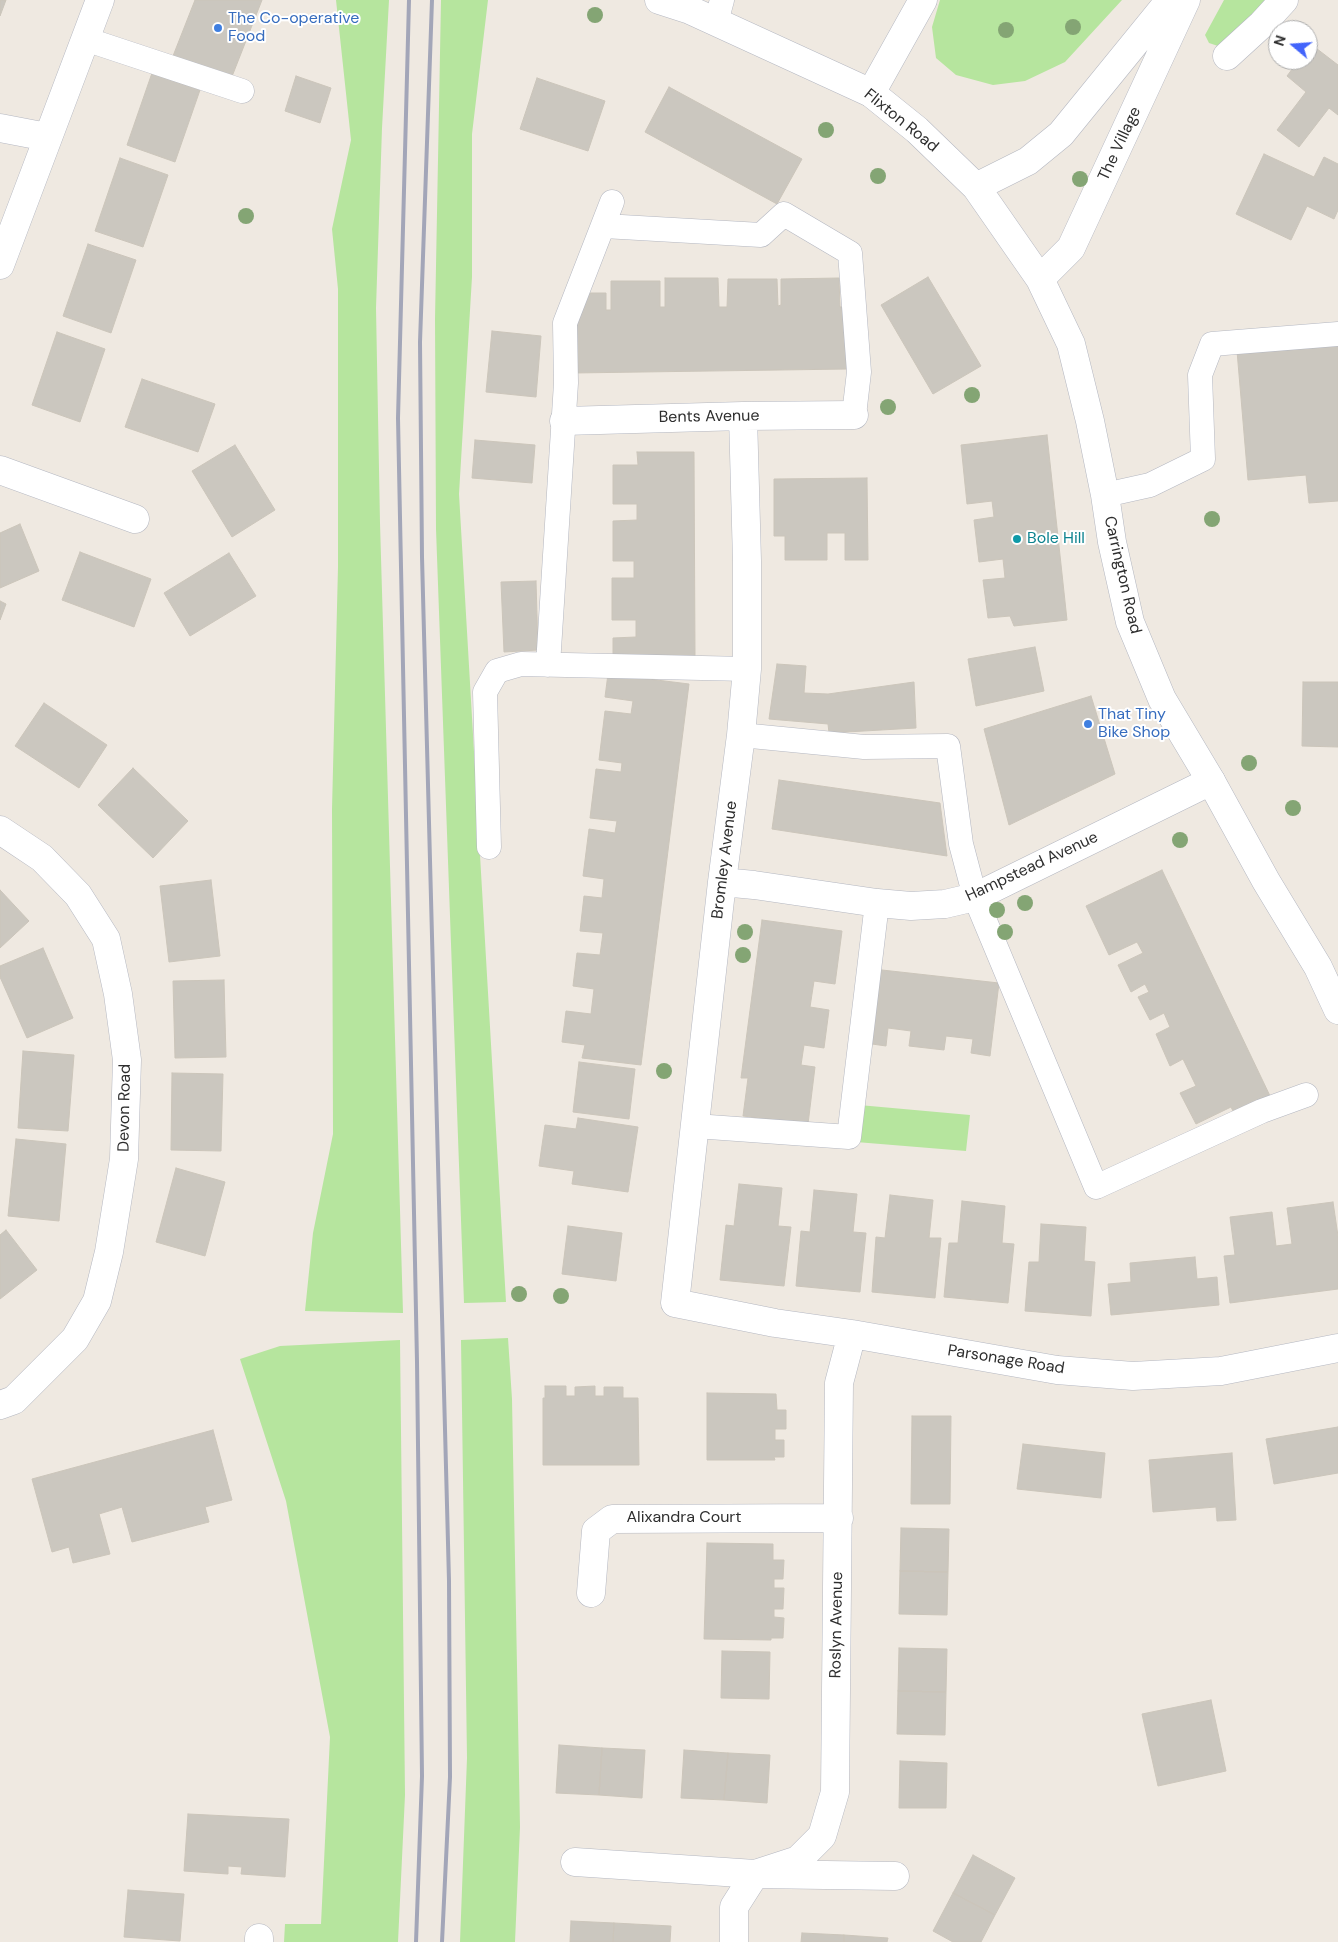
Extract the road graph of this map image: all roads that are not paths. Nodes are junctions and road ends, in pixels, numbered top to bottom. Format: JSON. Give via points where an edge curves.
{"nodes":[{"id":1,"x":100,"y":0,"type":"edge"},
{"id":2,"x":659,"y":0,"type":"edge"},
{"id":3,"x":923,"y":0,"type":"edge"},
{"id":4,"x":1170,"y":0,"type":"edge"},
{"id":5,"x":1186,"y":0,"type":"edge"},
{"id":6,"x":1284,"y":0,"type":"edge"},
{"id":7,"x":719,"y":11,"type":"edge"},
{"id":8,"x":85,"y":39,"type":"junction"},
{"id":9,"x":1227,"y":56,"type":"dead end"},
{"id":10,"x":242,"y":91,"type":"dead end"},
{"id":11,"x":871,"y":93,"type":"junction"},
{"id":12,"x":0,"y":128,"type":"edge"},
{"id":13,"x":47,"y":137,"type":"junction"},
{"id":14,"x":976,"y":187,"type":"junction"},
{"id":15,"x":612,"y":202,"type":"dead end"},
{"id":16,"x":604,"y":226,"type":"junction"},
{"id":17,"x":0,"y":265,"type":"edge"},
{"id":18,"x":1040,"y":279,"type":"junction"},
{"id":19,"x":1338,"y":334,"type":"edge"},
{"id":20,"x":854,"y":415,"type":"joint"},
{"id":21,"x":743,"y":416,"type":"junction"},
{"id":22,"x":564,"y":421,"type":"junction"},
{"id":23,"x":0,"y":470,"type":"edge"},
{"id":24,"x":1105,"y":495,"type":"junction"},
{"id":25,"x":135,"y":519,"type":"dead end"},
{"id":26,"x":548,"y":665,"type":"junction"},
{"id":27,"x":746,"y":669,"type":"junction"},
{"id":28,"x":741,"y":735,"type":"junction"},
{"id":29,"x":1211,"y":781,"type":"junction"},
{"id":30,"x":0,"y":830,"type":"edge"},
{"id":31,"x":489,"y":847,"type":"dead end"},
{"id":32,"x":722,"y":882,"type":"junction"},
{"id":33,"x":975,"y":897,"type":"junction"},
{"id":34,"x":878,"y":903,"type":"junction"},
{"id":35,"x":1338,"y":1010,"type":"edge"},
{"id":36,"x":1306,"y":1095,"type":"dead end"},
{"id":37,"x":695,"y":1126,"type":"junction"},
{"id":38,"x":675,"y":1303,"type":"joint"},
{"id":39,"x":852,"y":1334,"type":"junction"},
{"id":40,"x":1338,"y":1348,"type":"edge"},
{"id":41,"x":7,"y":1402,"type":"edge"},
{"id":42,"x":838,"y":1518,"type":"junction"},
{"id":43,"x":590,"y":1592,"type":"dead end"},
{"id":44,"x":576,"y":1862,"type":"dead end"},
{"id":45,"x":755,"y":1874,"type":"junction"},
{"id":46,"x":894,"y":1876,"type":"dead end"},
{"id":47,"x":734,"y":1942,"type":"edge"}],
"edges":[{"from":1,"to":8,"type":"street"},
{"from":2,"to":7,"type":"street","name":"Flixton Road","via":[[690,10]]},
{"from":3,"to":11,"type":"street"},
{"from":4,"to":14,"type":"street","via":[[1061,134],[1028,160]]},
{"from":5,"to":18,"type":"street","name":"The Village","via":[[1071,248]]},
{"from":6,"to":9,"type":"street"},
{"from":7,"to":11,"type":"street","name":"Flixton Road"},
{"from":8,"to":10,"type":"lane"},
{"from":8,"to":13,"type":"street"},
{"from":11,"to":14,"type":"street","name":"Flixton Road","via":[[917,130]]},
{"from":12,"to":13,"type":"street"},
{"from":13,"to":17,"type":"street"},
{"from":14,"to":18,"type":"street","name":"Flixton Road"},
{"from":15,"to":16,"type":"lane"},
{"from":16,"to":20,"type":"lane","via":[[761,235],[784,214],[850,253],[859,372]]},
{"from":16,"to":22,"type":"lane","via":[[566,323]]},
{"from":18,"to":24,"type":"street","name":"Carrington Road","via":[[1071,344]]},
{"from":19,"to":24,"type":"lane","via":[[1212,344],[1200,375],[1203,459],[1150,485]]},
{"from":20,"to":21,"type":"street","name":"Bents Avenue"},
{"from":21,"to":22,"type":"street","name":"Bents Avenue"},
{"from":21,"to":27,"type":"street","name":"Bromley Avenue"},
{"from":22,"to":26,"type":"lane"},
{"from":23,"to":25,"type":"street"},
{"from":24,"to":29,"type":"street","name":"Carrington Road","via":[[1130,622],[1162,699]]},
{"from":26,"to":27,"type":"lane"},
{"from":26,"to":31,"type":"lane","via":[[521,664],[497,671],[485,692]]},
{"from":27,"to":28,"type":"street","name":"Bromley Avenue"},
{"from":28,"to":32,"type":"street","name":"Bromley Avenue"},
{"from":28,"to":33,"type":"lane","via":[[864,747],[948,746],[961,844]]},
{"from":29,"to":33,"type":"street","name":"Hampstead Avenue"},
{"from":29,"to":35,"type":"street","name":"Carrington Road","via":[[1318,967]]},
{"from":30,"to":41,"type":"street","name":"Devon Road","via":[[54,870],[78,895],[106,939],[127,1060],[124,1159],[109,1252],[96,1300],[75,1339]]},
{"from":32,"to":34,"type":"street","name":"Hampstead Avenue"},
{"from":32,"to":37,"type":"street","name":"Bromley Avenue"},
{"from":33,"to":34,"type":"street","name":"Hampstead Avenue","via":[[945,904],[911,906]]},
{"from":33,"to":36,"type":"lane","via":[[1096,1187],[1262,1110]]},
{"from":34,"to":37,"type":"lane","via":[[848,1138]]},
{"from":37,"to":38,"type":"street","name":"Bromley Avenue"},
{"from":38,"to":39,"type":"street","name":"Parsonage Road"},
{"from":39,"to":40,"type":"street","name":"Parsonage Road","via":[[1057,1370],[1133,1376],[1221,1370]]},
{"from":39,"to":42,"type":"street","name":"Roslyn Avenue","via":[[839,1384]]},
{"from":42,"to":43,"type":"street","name":"Alixandra Court","via":[[612,1518],[596,1531]]},
{"from":42,"to":45,"type":"street","name":"Roslyn Avenue","via":[[835,1792],[822,1836],[798,1860]]},
{"from":44,"to":45,"type":"street","name":"Roslyn Avenue"},
{"from":45,"to":46,"type":"street","name":"Roslyn Avenue"},
{"from":45,"to":47,"type":"street","via":[[734,1907]]}]}
